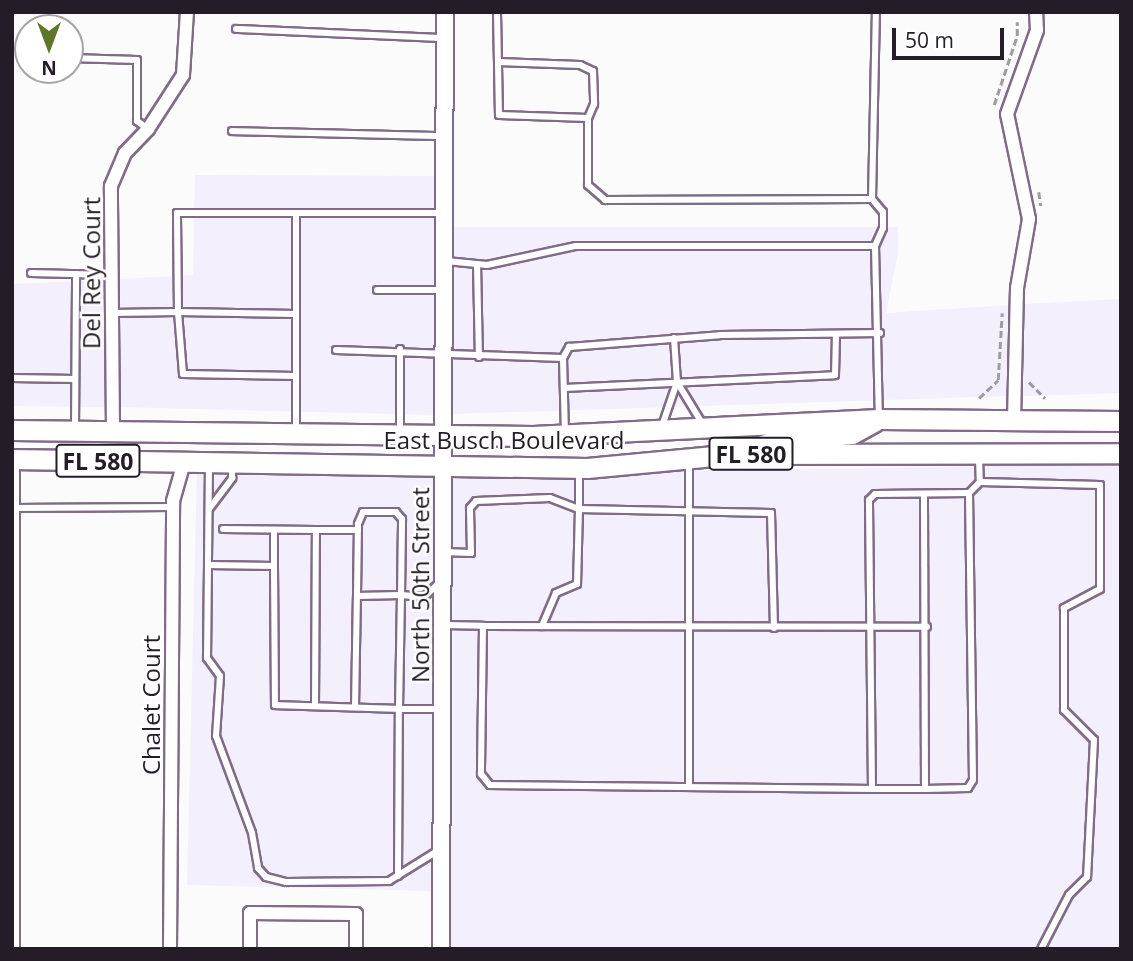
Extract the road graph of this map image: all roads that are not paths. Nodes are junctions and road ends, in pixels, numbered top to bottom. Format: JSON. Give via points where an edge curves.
{"nodes":[{"id":1,"x":187,"y":12,"type":"edge"},
{"id":2,"x":444,"y":12,"type":"edge"},
{"id":3,"x":497,"y":12,"type":"edge"},
{"id":4,"x":876,"y":12,"type":"edge"},
{"id":5,"x":1035,"y":12,"type":"edge"},
{"id":6,"x":236,"y":29,"type":"dead end"},
{"id":7,"x":444,"y":38,"type":"junction"},
{"id":8,"x":84,"y":58,"type":"edge"},
{"id":9,"x":498,"y":62,"type":"junction"},
{"id":10,"x":588,"y":118,"type":"junction"},
{"id":11,"x":148,"y":129,"type":"junction"},
{"id":12,"x":232,"y":131,"type":"dead end"},
{"id":13,"x":444,"y":136,"type":"junction"},
{"id":14,"x":872,"y":199,"type":"junction"},
{"id":15,"x":296,"y":213,"type":"junction"},
{"id":16,"x":444,"y":213,"type":"junction"},
{"id":17,"x":876,"y":246,"type":"junction"},
{"id":18,"x":444,"y":261,"type":"junction"},
{"id":19,"x":477,"y":264,"type":"junction"},
{"id":20,"x":31,"y":273,"type":"dead end"},
{"id":21,"x":76,"y":274,"type":"junction"},
{"id":22,"x":112,"y":275,"type":"junction"},
{"id":23,"x":377,"y":289,"type":"dead end"},
{"id":24,"x":444,"y":290,"type":"junction"},
{"id":25,"x":178,"y":312,"type":"junction"},
{"id":26,"x":113,"y":313,"type":"junction"},
{"id":27,"x":296,"y":313,"type":"junction"},
{"id":28,"x":880,"y":333,"type":"junction"},
{"id":29,"x":836,"y":335,"type":"junction"},
{"id":30,"x":674,"y":338,"type":"junction"},
{"id":31,"x":400,"y":349,"type":"junction"},
{"id":32,"x":336,"y":350,"type":"dead end"},
{"id":33,"x":444,"y":352,"type":"junction"},
{"id":34,"x":479,"y":356,"type":"junction"},
{"id":35,"x":563,"y":358,"type":"junction"},
{"id":36,"x":296,"y":376,"type":"junction"},
{"id":37,"x":12,"y":378,"type":"edge"},
{"id":38,"x":75,"y":379,"type":"junction"},
{"id":39,"x":677,"y":382,"type":"junction"},
{"id":40,"x":564,"y":388,"type":"junction"},
{"id":41,"x":879,"y":419,"type":"junction"},
{"id":42,"x":1014,"y":420,"type":"junction"},
{"id":43,"x":1121,"y":421,"type":"edge"},
{"id":44,"x":705,"y":427,"type":"junction"},
{"id":45,"x":662,"y":429,"type":"junction"},
{"id":46,"x":12,"y":430,"type":"edge"},
{"id":47,"x":75,"y":430,"type":"junction"},
{"id":48,"x":113,"y":430,"type":"junction"},
{"id":49,"x":296,"y":432,"type":"junction"},
{"id":50,"x":400,"y":434,"type":"junction"},
{"id":51,"x":565,"y":434,"type":"junction"},
{"id":52,"x":444,"y":435,"type":"junction"},
{"id":53,"x":979,"y":451,"type":"junction"},
{"id":54,"x":1121,"y":453,"type":"edge"},
{"id":55,"x":736,"y":454,"type":"junction"},
{"id":56,"x":689,"y":458,"type":"junction"},
{"id":57,"x":13,"y":459,"type":"edge"},
{"id":58,"x":184,"y":462,"type":"junction"},
{"id":59,"x":209,"y":463,"type":"junction"},
{"id":60,"x":232,"y":463,"type":"junction"},
{"id":61,"x":444,"y":467,"type":"junction"},
{"id":62,"x":579,"y":468,"type":"junction"},
{"id":63,"x":980,"y":482,"type":"junction"},
{"id":64,"x":968,"y":493,"type":"junction"},
{"id":65,"x":924,"y":494,"type":"junction"},
{"id":66,"x":173,"y":507,"type":"junction"},
{"id":67,"x":13,"y":508,"type":"edge"},
{"id":68,"x":579,"y":509,"type":"junction"},
{"id":69,"x":689,"y":509,"type":"junction"},
{"id":70,"x":208,"y":511,"type":"junction"},
{"id":71,"x":223,"y":529,"type":"dead end"},
{"id":72,"x":274,"y":530,"type":"junction"},
{"id":73,"x":316,"y":530,"type":"junction"},
{"id":74,"x":358,"y":530,"type":"junction"},
{"id":75,"x":443,"y":552,"type":"junction"},
{"id":76,"x":208,"y":565,"type":"junction"},
{"id":77,"x":274,"y":566,"type":"junction"},
{"id":78,"x":443,"y":579,"type":"junction"},
{"id":79,"x":357,"y":596,"type":"junction"},
{"id":80,"x":401,"y":596,"type":"junction"},
{"id":81,"x":443,"y":625,"type":"junction"},
{"id":82,"x":483,"y":626,"type":"junction"},
{"id":83,"x":542,"y":626,"type":"junction"},
{"id":84,"x":688,"y":627,"type":"junction"},
{"id":85,"x":927,"y":627,"type":"junction"},
{"id":86,"x":774,"y":628,"type":"junction"},
{"id":87,"x":870,"y":628,"type":"junction"},
{"id":88,"x":314,"y":706,"type":"junction"},
{"id":89,"x":355,"y":708,"type":"junction"},
{"id":90,"x":399,"y":709,"type":"junction"},
{"id":91,"x":442,"y":709,"type":"junction"},
{"id":92,"x":689,"y":786,"type":"junction"},
{"id":93,"x":872,"y":789,"type":"junction"},
{"id":94,"x":925,"y":789,"type":"junction"},
{"id":95,"x":441,"y":848,"type":"junction"},
{"id":96,"x":397,"y":876,"type":"junction"},
{"id":97,"x":13,"y":949,"type":"edge"},
{"id":98,"x":170,"y":949,"type":"edge"},
{"id":99,"x":250,"y":949,"type":"edge"},
{"id":100,"x":356,"y":949,"type":"edge"},
{"id":101,"x":441,"y":949,"type":"edge"},
{"id":102,"x":1041,"y":949,"type":"edge"}],
"edges":[{"from":1,"to":11,"type":"street","name":"Del Rey Court","via":[[183,75]]},
{"from":2,"to":7,"type":"street","name":"North 50th Street"},
{"from":3,"to":9,"type":"lane"},
{"from":4,"to":14,"type":"lane"},
{"from":5,"to":42,"type":"street","via":[[1037,30],[1007,114],[1029,219],[1017,288]]},
{"from":6,"to":7,"type":"lane"},
{"from":7,"to":13,"type":"street","name":"North 50th Street"},
{"from":8,"to":11,"type":"lane","via":[[137,60],[137,121]]},
{"from":9,"to":10,"type":"lane","via":[[499,115]]},
{"from":9,"to":10,"type":"lane","via":[[580,65],[593,71],[594,104]]},
{"from":10,"to":14,"type":"lane","via":[[588,185],[605,200]]},
{"from":11,"to":22,"type":"street","name":"Del Rey Court","via":[[125,153],[111,186]]},
{"from":12,"to":13,"type":"lane"},
{"from":13,"to":16,"type":"street","name":"North 50th Street"},
{"from":14,"to":17,"type":"lane","via":[[883,212]]},
{"from":15,"to":16,"type":"lane"},
{"from":15,"to":25,"type":"lane","via":[[177,213]]},
{"from":15,"to":27,"type":"lane"},
{"from":16,"to":18,"type":"street","name":"North 50th Street"},
{"from":17,"to":19,"type":"lane","via":[[576,246]]},
{"from":17,"to":28,"type":"lane"},
{"from":18,"to":19,"type":"lane"},
{"from":18,"to":24,"type":"street","name":"North 50th Street"},
{"from":19,"to":34,"type":"lane"},
{"from":20,"to":21,"type":"lane"},
{"from":21,"to":22,"type":"lane"},
{"from":21,"to":38,"type":"lane"},
{"from":22,"to":26,"type":"street","name":"Del Rey Court"},
{"from":23,"to":24,"type":"lane"},
{"from":24,"to":33,"type":"street","name":"North 50th Street"},
{"from":25,"to":26,"type":"lane"},
{"from":25,"to":27,"type":"lane"},
{"from":25,"to":36,"type":"lane","via":[[183,374]]},
{"from":26,"to":48,"type":"street","name":"Del Rey Court"},
{"from":27,"to":36,"type":"lane"},
{"from":28,"to":29,"type":"lane"},
{"from":28,"to":41,"type":"lane"},
{"from":29,"to":30,"type":"lane"},
{"from":29,"to":39,"type":"lane","via":[[835,374]]},
{"from":30,"to":35,"type":"lane","via":[[569,347]]},
{"from":30,"to":39,"type":"lane"},
{"from":31,"to":32,"type":"lane"},
{"from":31,"to":33,"type":"lane"},
{"from":31,"to":50,"type":"lane"},
{"from":33,"to":34,"type":"lane"},
{"from":33,"to":52,"type":"street","name":"North 50th Street"},
{"from":34,"to":35,"type":"lane"},
{"from":35,"to":40,"type":"lane"},
{"from":36,"to":49,"type":"lane"},
{"from":37,"to":38,"type":"lane"},
{"from":38,"to":47,"type":"lane"},
{"from":39,"to":40,"type":"lane"},
{"from":39,"to":44,"type":"lane"},
{"from":39,"to":45,"type":"lane"},
{"from":40,"to":51,"type":"lane"},
{"from":41,"to":42,"type":"main road","name":"East Busch Boulevard","number":"FL 580"},
{"from":41,"to":44,"type":"main road","name":"East Busch Boulevard","number":"FL 580"},
{"from":41,"to":55,"type":"main road","via":[[852,434],[778,440]]},
{"from":42,"to":43,"type":"main road","name":"East Busch Boulevard","number":"FL 580"},
{"from":44,"to":45,"type":"main road","name":"East Busch Boulevard","number":"FL 580"},
{"from":45,"to":51,"type":"main road","name":"East Busch Boulevard","number":"FL 580"},
{"from":46,"to":47,"type":"main road","name":"East Busch Boulevard","number":"FL 580"},
{"from":47,"to":48,"type":"main road","name":"East Busch Boulevard","number":"FL 580"},
{"from":48,"to":49,"type":"main road","name":"East Busch Boulevard","number":"FL 580"},
{"from":49,"to":50,"type":"main road","name":"East Busch Boulevard","number":"FL 580"},
{"from":50,"to":52,"type":"main road","name":"East Busch Boulevard","number":"FL 580"},
{"from":51,"to":52,"type":"main road","name":"East Busch Boulevard","number":"FL 580"},
{"from":52,"to":61,"type":"street","name":"North 50th Street"},
{"from":53,"to":54,"type":"main road","name":"East Busch Boulevard","number":"FL 580"},
{"from":53,"to":55,"type":"main road","name":"East Busch Boulevard","number":"FL 580"},
{"from":53,"to":63,"type":"lane"},
{"from":55,"to":56,"type":"main road","name":"East Busch Boulevard","number":"FL 580"},
{"from":56,"to":62,"type":"main road","name":"East Busch Boulevard","number":"FL 580"},
{"from":56,"to":69,"type":"lane"},
{"from":57,"to":58,"type":"main road","name":"East Busch Boulevard","number":"FL 580"},
{"from":57,"to":67,"type":"street"},
{"from":58,"to":59,"type":"main road","name":"East Busch Boulevard","number":"FL 580"},
{"from":58,"to":66,"type":"street","name":"Chalet Court"},
{"from":59,"to":60,"type":"main road","name":"East Busch Boulevard","number":"FL 580"},
{"from":59,"to":70,"type":"lane"},
{"from":60,"to":61,"type":"main road","name":"East Busch Boulevard","number":"FL 580"},
{"from":60,"to":70,"type":"lane","via":[[232,478]]},
{"from":61,"to":62,"type":"main road","name":"East Busch Boulevard","number":"FL 580"},
{"from":61,"to":75,"type":"street","name":"North 50th Street"},
{"from":62,"to":68,"type":"lane"},
{"from":63,"to":64,"type":"lane"},
{"from":63,"to":102,"type":"lane","via":[[1100,485],[1100,589],[1064,608],[1064,710],[1094,740],[1087,877],[1069,895]]},
{"from":64,"to":65,"type":"lane"},
{"from":64,"to":94,"type":"lane","via":[[973,780],[968,788]]},
{"from":65,"to":85,"type":"lane"},
{"from":65,"to":87,"type":"lane","via":[[875,494],[869,500]]},
{"from":66,"to":67,"type":"lane"},
{"from":66,"to":98,"type":"street","name":"Chalet Court"},
{"from":67,"to":97,"type":"street"},
{"from":68,"to":69,"type":"lane"},
{"from":68,"to":75,"type":"lane","via":[[550,498],[476,501],[470,508],[471,553]]},
{"from":68,"to":83,"type":"lane","via":[[577,584],[556,593]]},
{"from":69,"to":84,"type":"lane"},
{"from":69,"to":86,"type":"lane","via":[[771,513]]},
{"from":70,"to":76,"type":"lane"},
{"from":71,"to":72,"type":"lane"},
{"from":72,"to":73,"type":"lane"},
{"from":72,"to":77,"type":"lane"},
{"from":73,"to":74,"type":"lane"},
{"from":73,"to":88,"type":"lane"},
{"from":74,"to":79,"type":"lane"},
{"from":74,"to":80,"type":"lane","via":[[363,512],[396,512],[402,519]]},
{"from":75,"to":78,"type":"street","name":"North 50th Street"},
{"from":76,"to":77,"type":"lane"},
{"from":76,"to":96,"type":"lane","via":[[208,658],[220,676],[216,736],[253,833],[258,868],[267,877],[286,882],[389,881]]},
{"from":77,"to":88,"type":"lane","via":[[275,705]]},
{"from":78,"to":80,"type":"lane","via":[[424,597]]},
{"from":78,"to":81,"type":"street","name":"North 50th Street"},
{"from":79,"to":80,"type":"lane"},
{"from":79,"to":89,"type":"lane"},
{"from":80,"to":90,"type":"lane"},
{"from":81,"to":82,"type":"lane"},
{"from":81,"to":91,"type":"street","name":"North 50th Street"},
{"from":82,"to":83,"type":"lane"},
{"from":82,"to":92,"type":"lane","via":[[484,782]]},
{"from":83,"to":84,"type":"lane"},
{"from":84,"to":86,"type":"lane"},
{"from":84,"to":92,"type":"lane"},
{"from":85,"to":87,"type":"lane"},
{"from":85,"to":94,"type":"lane"},
{"from":86,"to":87,"type":"lane"},
{"from":87,"to":93,"type":"lane"},
{"from":88,"to":89,"type":"lane"},
{"from":89,"to":90,"type":"lane"},
{"from":90,"to":91,"type":"lane"},
{"from":90,"to":96,"type":"lane"},
{"from":91,"to":95,"type":"street","name":"North 50th Street"},
{"from":92,"to":93,"type":"lane"},
{"from":93,"to":94,"type":"lane"},
{"from":95,"to":96,"type":"lane"},
{"from":95,"to":101,"type":"street","name":"North 50th Street"},
{"from":99,"to":100,"type":"street","via":[[250,913],[356,914]]}]}
